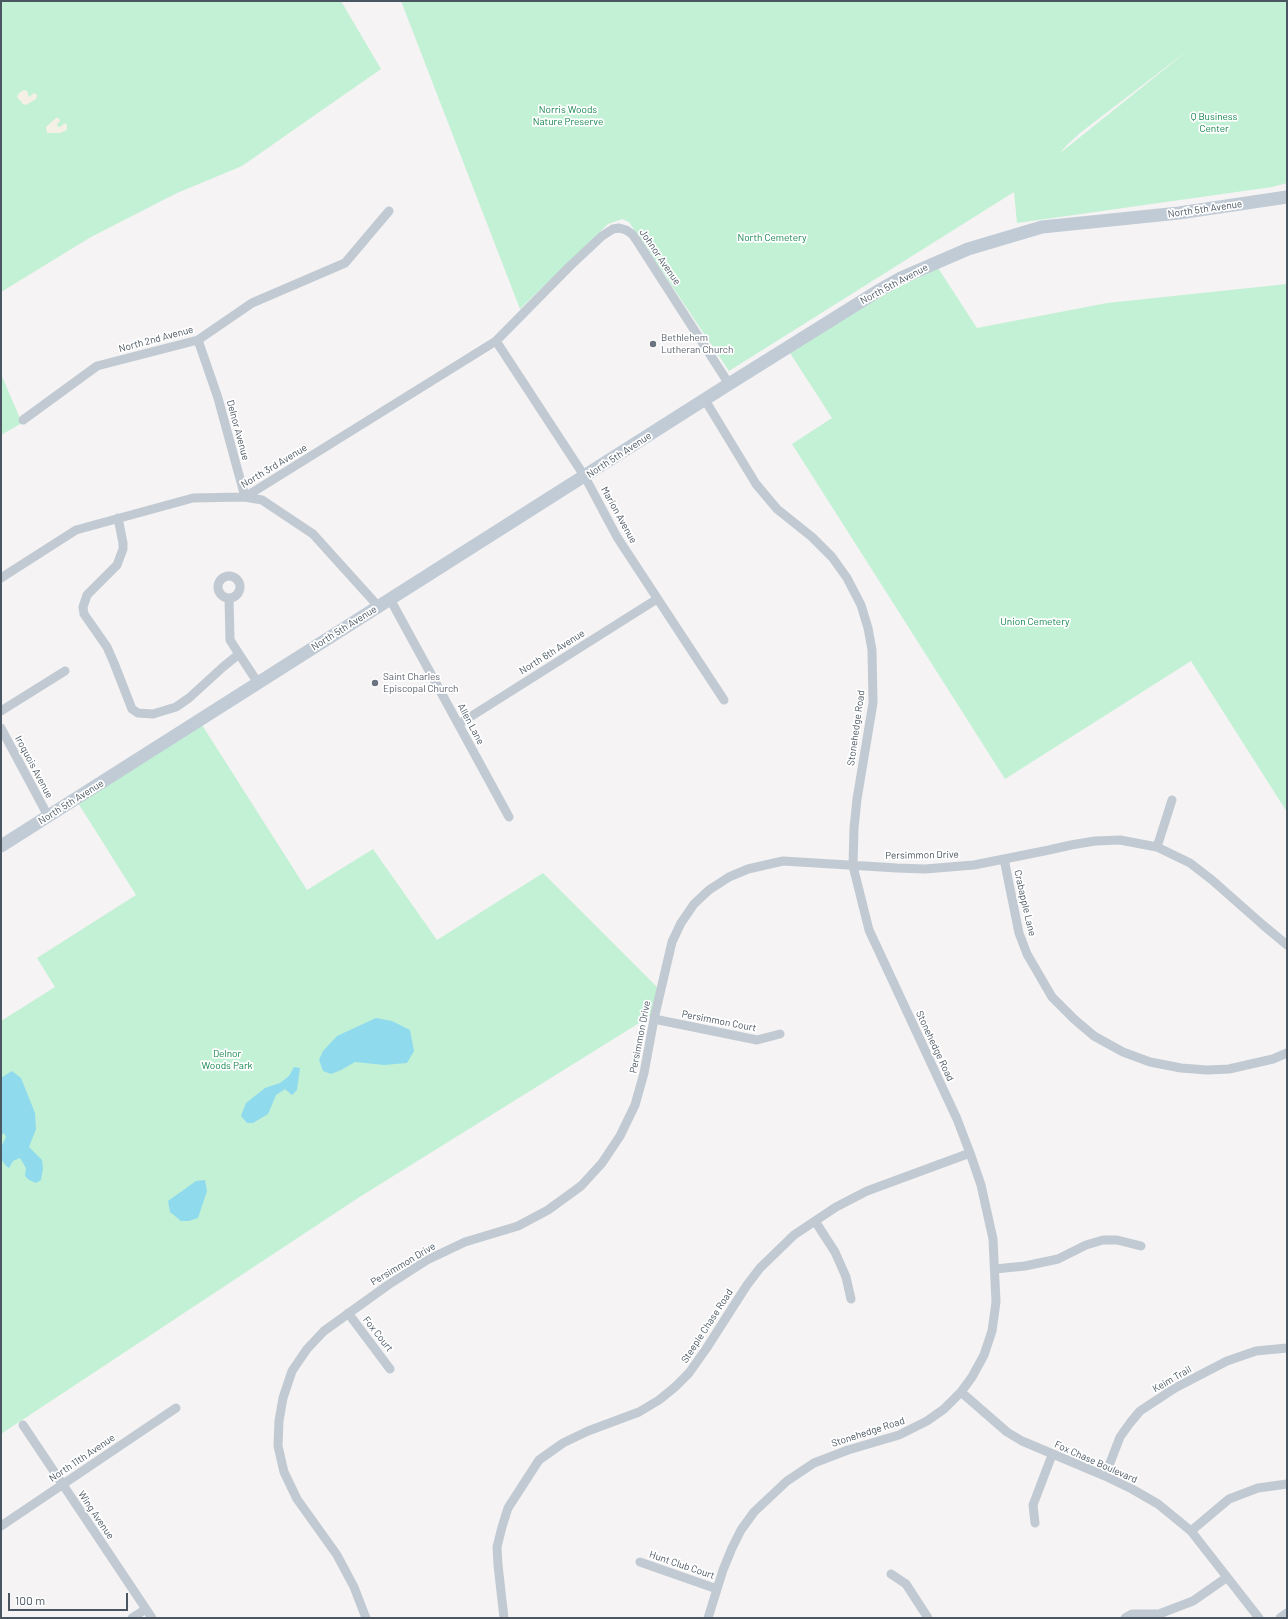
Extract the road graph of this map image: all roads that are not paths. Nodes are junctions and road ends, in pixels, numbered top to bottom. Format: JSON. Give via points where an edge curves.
{"nodes":[{"id":1,"x":1287,"y":197,"type":"edge"},
{"id":2,"x":389,"y":210,"type":"dead end"},
{"id":3,"x":198,"y":340,"type":"junction"},
{"id":4,"x":496,"y":341,"type":"junction"},
{"id":5,"x":729,"y":384,"type":"junction"},
{"id":6,"x":706,"y":400,"type":"junction"},
{"id":7,"x":23,"y":420,"type":"dead end"},
{"id":8,"x":585,"y":477,"type":"junction"},
{"id":9,"x":245,"y":497,"type":"junction"},
{"id":10,"x":118,"y":518,"type":"junction"},
{"id":11,"x":1,"y":578,"type":"edge"},
{"id":12,"x":229,"y":598,"type":"dead end"},
{"id":13,"x":390,"y":599,"type":"junction"},
{"id":14,"x":657,"y":599,"type":"junction"},
{"id":15,"x":378,"y":606,"type":"junction"},
{"id":16,"x":239,"y":654,"type":"junction"},
{"id":17,"x":65,"y":671,"type":"dead end"},
{"id":18,"x":258,"y":683,"type":"junction"},
{"id":19,"x":724,"y":700,"type":"dead end"},
{"id":20,"x":1,"y":711,"type":"edge"},
{"id":21,"x":459,"y":724,"type":"junction"},
{"id":22,"x":1,"y":728,"type":"edge"},
{"id":23,"x":1172,"y":800,"type":"dead end"},
{"id":24,"x":48,"y":816,"type":"junction"},
{"id":25,"x":509,"y":817,"type":"dead end"},
{"id":26,"x":1,"y":846,"type":"edge"},
{"id":27,"x":1157,"y":847,"type":"junction"},
{"id":28,"x":1004,"y":859,"type":"junction"},
{"id":29,"x":853,"y":866,"type":"junction"},
{"id":30,"x":1287,"y":945,"type":"edge"},
{"id":31,"x":654,"y":1019,"type":"junction"},
{"id":32,"x":780,"y":1034,"type":"dead end"},
{"id":33,"x":1287,"y":1053,"type":"edge"},
{"id":34,"x":970,"y":1152,"type":"junction"},
{"id":35,"x":815,"y":1221,"type":"junction"},
{"id":36,"x":1141,"y":1246,"type":"dead end"},
{"id":37,"x":995,"y":1269,"type":"junction"},
{"id":38,"x":851,"y":1298,"type":"dead end"},
{"id":39,"x":348,"y":1313,"type":"junction"},
{"id":40,"x":1287,"y":1348,"type":"edge"},
{"id":41,"x":390,"y":1368,"type":"dead end"},
{"id":42,"x":961,"y":1392,"type":"junction"},
{"id":43,"x":176,"y":1408,"type":"dead end"},
{"id":44,"x":23,"y":1425,"type":"dead end"},
{"id":45,"x":1052,"y":1455,"type":"junction"},
{"id":46,"x":1105,"y":1476,"type":"junction"},
{"id":47,"x":1287,"y":1484,"type":"edge"},
{"id":48,"x":63,"y":1485,"type":"junction"},
{"id":49,"x":1035,"y":1522,"type":"dead end"},
{"id":50,"x":1,"y":1526,"type":"edge"},
{"id":51,"x":1191,"y":1531,"type":"junction"},
{"id":52,"x":640,"y":1562,"type":"dead end"},
{"id":53,"x":891,"y":1574,"type":"dead end"},
{"id":54,"x":1226,"y":1578,"type":"junction"},
{"id":55,"x":717,"y":1589,"type":"junction"},
{"id":56,"x":146,"y":1609,"type":"junction"},
{"id":57,"x":1287,"y":1613,"type":"edge"},
{"id":58,"x":132,"y":1618,"type":"edge"},
{"id":59,"x":152,"y":1618,"type":"edge"},
{"id":60,"x":366,"y":1618,"type":"edge"},
{"id":61,"x":504,"y":1618,"type":"edge"},
{"id":62,"x":708,"y":1618,"type":"edge"},
{"id":63,"x":928,"y":1618,"type":"edge"},
{"id":64,"x":1125,"y":1618,"type":"edge"},
{"id":65,"x":1258,"y":1618,"type":"edge"},
{"id":66,"x":1280,"y":1618,"type":"edge"}],
"edges":[{"from":1,"to":5,"type":"main road","name":"North 5th Avenue","via":[[1179,213],[1042,227],[968,249],[918,270],[878,291]]},
{"from":2,"to":3,"type":"street","name":"North 2nd Avenue","via":[[345,263],[252,303]]},
{"from":3,"to":7,"type":"street","name":"North 2nd Avenue","via":[[97,366]]},
{"from":3,"to":9,"type":"street","name":"Delnor Avenue","via":[[218,398]]},
{"from":4,"to":5,"type":"street","name":"Johnor Avenue","via":[[602,236],[619,228],[632,234],[637,241]]},
{"from":4,"to":8,"type":"street","name":"Marion Avenue"},
{"from":4,"to":9,"type":"street","name":"North 3rd Avenue"},
{"from":5,"to":6,"type":"main road","name":"North 5th Avenue"},
{"from":6,"to":8,"type":"main road","name":"North 5th Avenue"},
{"from":6,"to":29,"type":"street","name":"Stonehedge Road","via":[[756,484],[777,508],[832,557],[861,605],[873,657],[873,703],[857,799]]},
{"from":8,"to":13,"type":"main road","name":"North 5th Avenue"},
{"from":8,"to":14,"type":"street","name":"Marion Avenue","via":[[617,537]]},
{"from":9,"to":10,"type":"street","name":"North 3rd Avenue","via":[[198,497]]},
{"from":9,"to":15,"type":"street","via":[[262,500],[313,534]]},
{"from":10,"to":11,"type":"street","name":"North 3rd Avenue","via":[[76,530]]},
{"from":10,"to":16,"type":"street","via":[[123,549],[117,565],[87,595],[83,607],[84,614],[107,647],[132,709],[138,713],[153,714],[176,707]]},
{"from":12,"to":16,"type":"street","via":[[230,640]]},
{"from":13,"to":15,"type":"main road","name":"North 5th Avenue"},
{"from":13,"to":21,"type":"street","name":"Allen Lane"},
{"from":14,"to":19,"type":"street","name":"Marion Avenue"},
{"from":14,"to":21,"type":"street","name":"North 6th Avenue"},
{"from":15,"to":18,"type":"main road","name":"North 5th Avenue"},
{"from":16,"to":18,"type":"street"},
{"from":17,"to":20,"type":"street"},
{"from":18,"to":24,"type":"main road","name":"North 5th Avenue"},
{"from":21,"to":25,"type":"street","name":"Allen Lane"},
{"from":22,"to":24,"type":"street","name":"Iroquois Avenue"},
{"from":23,"to":27,"type":"street"},
{"from":24,"to":26,"type":"main road","name":"North 5th Avenue"},
{"from":27,"to":28,"type":"street","name":"Persimmon Drive","via":[[1120,840],[1095,841]]},
{"from":27,"to":30,"type":"street","name":"Persimmon Drive","via":[[1190,863]]},
{"from":28,"to":29,"type":"street","name":"Persimmon Drive","via":[[974,865],[925,868]]},
{"from":28,"to":33,"type":"street","name":"Crabapple Lane","via":[[1019,933],[1027,954],[1052,996],[1094,1036],[1123,1052],[1150,1062],[1182,1068],[1229,1069],[1273,1060]]},
{"from":29,"to":31,"type":"street","name":"Persimmon Drive","via":[[783,861],[767,863],[729,877],[709,890],[694,904],[672,942]]},
{"from":29,"to":34,"type":"street","name":"Stonehedge Road","via":[[869,930]]},
{"from":31,"to":32,"type":"street","name":"Persimmon Court","via":[[757,1040]]},
{"from":31,"to":39,"type":"street","name":"Persimmon Drive","via":[[635,1106],[602,1163],[581,1186],[548,1210],[518,1226],[465,1242],[427,1260]]},
{"from":34,"to":35,"type":"street","name":"Steeple Chase Road","via":[[867,1191]]},
{"from":34,"to":37,"type":"street","name":"Stonehedge Road","via":[[988,1214]]},
{"from":35,"to":38,"type":"street","via":[[835,1252],[846,1277]]},
{"from":35,"to":61,"type":"street","name":"Steeple Chase Road","via":[[794,1235],[760,1268],[689,1373],[675,1387],[639,1412],[588,1431],[563,1443],[539,1460],[508,1508],[497,1547]]},
{"from":36,"to":37,"type":"street","via":[[1117,1240],[1103,1240],[1086,1245],[1058,1259]]},
{"from":37,"to":42,"type":"street","name":"Stonehedge Road","via":[[996,1302],[992,1331],[984,1354]]},
{"from":39,"to":41,"type":"street","name":"Fox Court"},
{"from":39,"to":60,"type":"street","name":"Persimmon Drive","via":[[307,1349],[292,1371],[283,1398],[278,1446],[284,1472],[297,1499],[336,1555],[354,1587]]},
{"from":40,"to":46,"type":"street","name":"Keim Trail","via":[[1256,1352],[1227,1361],[1175,1388],[1140,1411],[1120,1437]]},
{"from":42,"to":45,"type":"street","name":"Fox Chase Boulevard","via":[[1007,1432],[1022,1442]]},
{"from":42,"to":55,"type":"street","name":"Stonehedge Road","via":[[944,1409],[912,1430],[830,1456],[814,1463],[787,1482],[754,1512],[741,1530]]},
{"from":43,"to":48,"type":"street","name":"North 11th Avenue"},
{"from":44,"to":48,"type":"street","name":"Wing Avenue"},
{"from":45,"to":46,"type":"street","name":"Fox Chase Boulevard"},
{"from":45,"to":49,"type":"street","via":[[1033,1505]]},
{"from":46,"to":51,"type":"street","name":"Fox Chase Boulevard","via":[[1158,1504]]},
{"from":47,"to":51,"type":"street","via":[[1258,1488],[1229,1499]]},
{"from":48,"to":50,"type":"street","name":"North 11th Avenue"},
{"from":48,"to":56,"type":"street","name":"Wing Avenue"},
{"from":51,"to":54,"type":"street","name":"Fox Chase Boulevard"},
{"from":52,"to":55,"type":"street","name":"Hunt Club Court"},
{"from":53,"to":63,"type":"street","via":[[906,1584]]},
{"from":54,"to":64,"type":"street","via":[[1193,1601],[1159,1614],[1132,1614]]},
{"from":54,"to":65,"type":"street","name":"Fox Chase Boulevard"},
{"from":55,"to":62,"type":"street","name":"Stonehedge Road"},
{"from":56,"to":58,"type":"street"},
{"from":56,"to":59,"type":"street","name":"Wing Avenue"},
{"from":57,"to":66,"type":"street"}]}
